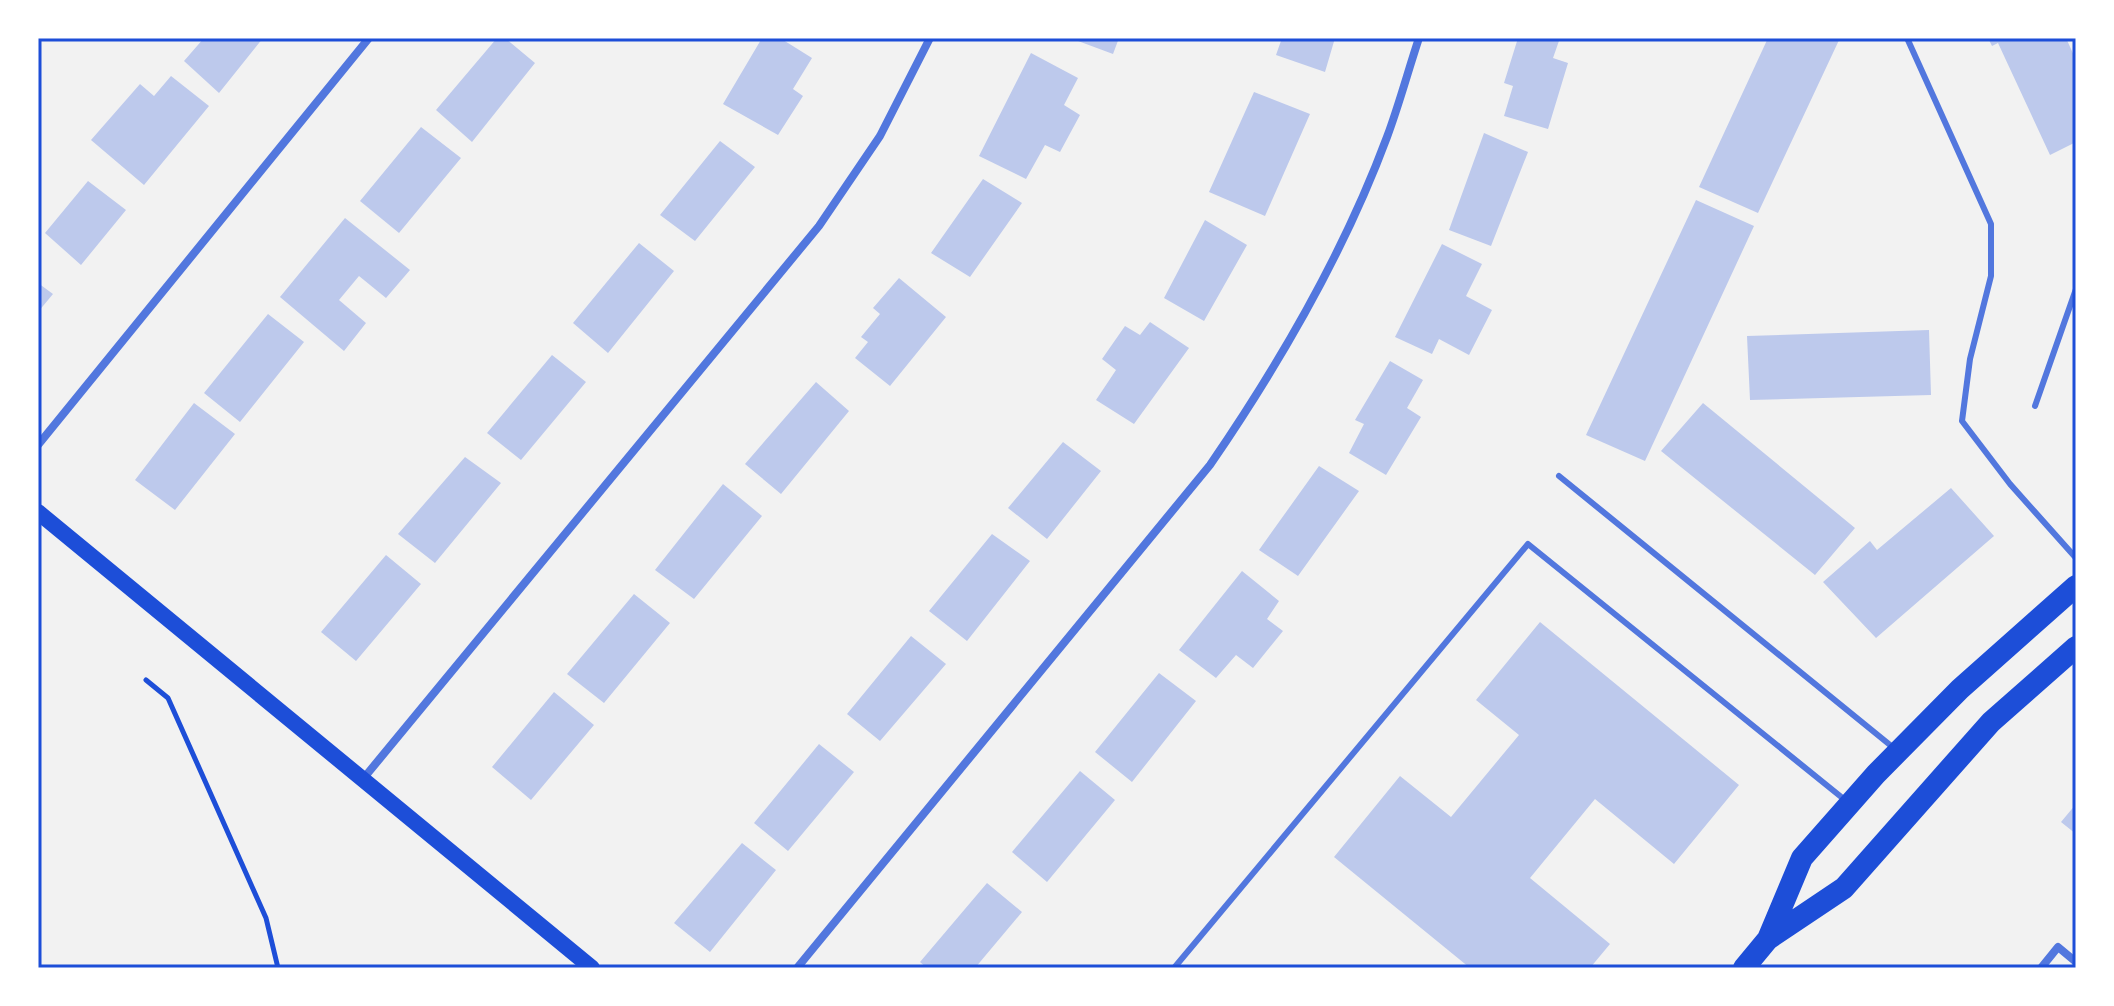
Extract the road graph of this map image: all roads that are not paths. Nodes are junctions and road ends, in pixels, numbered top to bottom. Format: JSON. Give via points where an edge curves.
{"nodes":[{"id":1,"x":369,"y":38,"type":"edge"},
{"id":2,"x":930,"y":38,"type":"edge"},
{"id":3,"x":1419,"y":38,"type":"edge"},
{"id":4,"x":1907,"y":38,"type":"edge"},
{"id":5,"x":2076,"y":289,"type":"edge"},
{"id":6,"x":2035,"y":406,"type":"dead end"},
{"id":7,"x":38,"y":445,"type":"edge"},
{"id":8,"x":1559,"y":476,"type":"dead end"},
{"id":9,"x":38,"y":512,"type":"edge"},
{"id":10,"x":2076,"y":558,"type":"edge"},
{"id":11,"x":2076,"y":586,"type":"edge"},
{"id":12,"x":2076,"y":647,"type":"edge"},
{"id":13,"x":1898,"y":752,"type":"junction"},
{"id":14,"x":363,"y":779,"type":"junction"},
{"id":15,"x":1849,"y":804,"type":"junction"},
{"id":16,"x":1768,"y":939,"type":"junction"},
{"id":17,"x":2076,"y":962,"type":"edge"},
{"id":18,"x":592,"y":968,"type":"edge"},
{"id":19,"x":797,"y":968,"type":"edge"},
{"id":20,"x":1174,"y":968,"type":"edge"},
{"id":21,"x":1744,"y":968,"type":"edge"},
{"id":22,"x":2041,"y":968,"type":"edge"}],
"edges":[{"from":1,"to":7,"type":"street"},
{"from":2,"to":14,"type":"street","via":[[880,136],[819,226]]},
{"from":3,"to":19,"type":"street","via":[[1386,139],[1323,278],[1267,382],[1210,465]]},
{"from":4,"to":10,"type":"lane","via":[[1991,224],[1991,276],[1970,359],[1962,421]]},
{"from":5,"to":6,"type":"lane"},
{"from":8,"to":13,"type":"lane"},
{"from":9,"to":14,"type":"main road"},
{"from":11,"to":13,"type":"highway"},
{"from":12,"to":16,"type":"highway","via":[[1991,722],[1844,888]]},
{"from":13,"to":15,"type":"highway"},
{"from":14,"to":18,"type":"main road"},
{"from":15,"to":16,"type":"highway","via":[[1802,858]]},
{"from":15,"to":20,"type":"lane","via":[[1528,544]]},
{"from":16,"to":21,"type":"highway"},
{"from":17,"to":22,"type":"street","via":[[2058,947]]}]}
